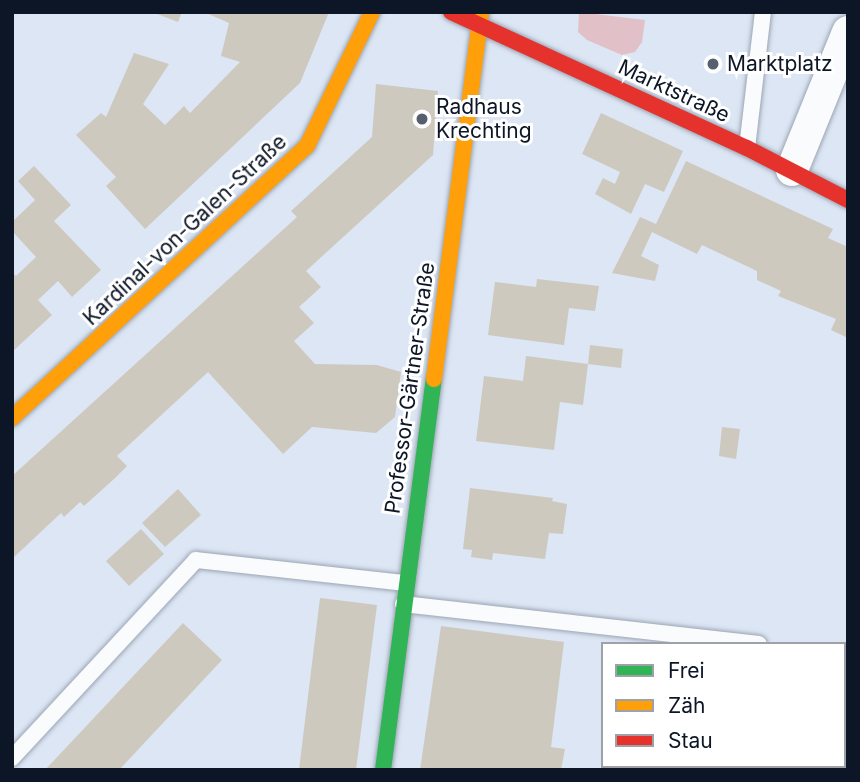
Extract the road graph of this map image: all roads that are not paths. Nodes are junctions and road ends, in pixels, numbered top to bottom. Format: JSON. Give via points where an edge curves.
{"nodes":[{"id":1,"x":372,"y":12,"type":"edge"},
{"id":2,"x":451,"y":12,"type":"edge"},
{"id":3,"x":763,"y":12,"type":"edge"},
{"id":4,"x":480,"y":19,"type":"edge"},
{"id":5,"x":848,"y":32,"type":"edge"},
{"id":6,"x":747,"y":148,"type":"junction"},
{"id":7,"x":792,"y":170,"type":"junction"},
{"id":8,"x":848,"y":200,"type":"edge"},
{"id":9,"x":12,"y":418,"type":"edge"},
{"id":10,"x":405,"y":583,"type":"junction"},
{"id":11,"x":402,"y":604,"type":"junction"},
{"id":12,"x":741,"y":642,"type":"edge"},
{"id":13,"x":12,"y":758,"type":"edge"},
{"id":14,"x":383,"y":770,"type":"edge"}],
"edges":[{"from":1,"to":9,"type":"street","name":"Kardinal-von-Galen-Straße","via":[[307,146]]},
{"from":2,"to":4,"type":"street","name":"Marktstraße"},
{"from":3,"to":6,"type":"lane"},
{"from":4,"to":6,"type":"street","name":"Marktstraße"},
{"from":4,"to":10,"type":"street","name":"Professor-Gärtner-Straße"},
{"from":5,"to":7,"type":"street"},
{"from":6,"to":7,"type":"street","name":"Marktstraße"},
{"from":7,"to":8,"type":"street","name":"Marktstraße"},
{"from":10,"to":11,"type":"street","name":"Professor-Gärtner-Straße"},
{"from":10,"to":13,"type":"lane","via":[[196,560]]},
{"from":11,"to":12,"type":"lane"},
{"from":11,"to":14,"type":"street","name":"Professor-Gärtner-Straße"}]}
